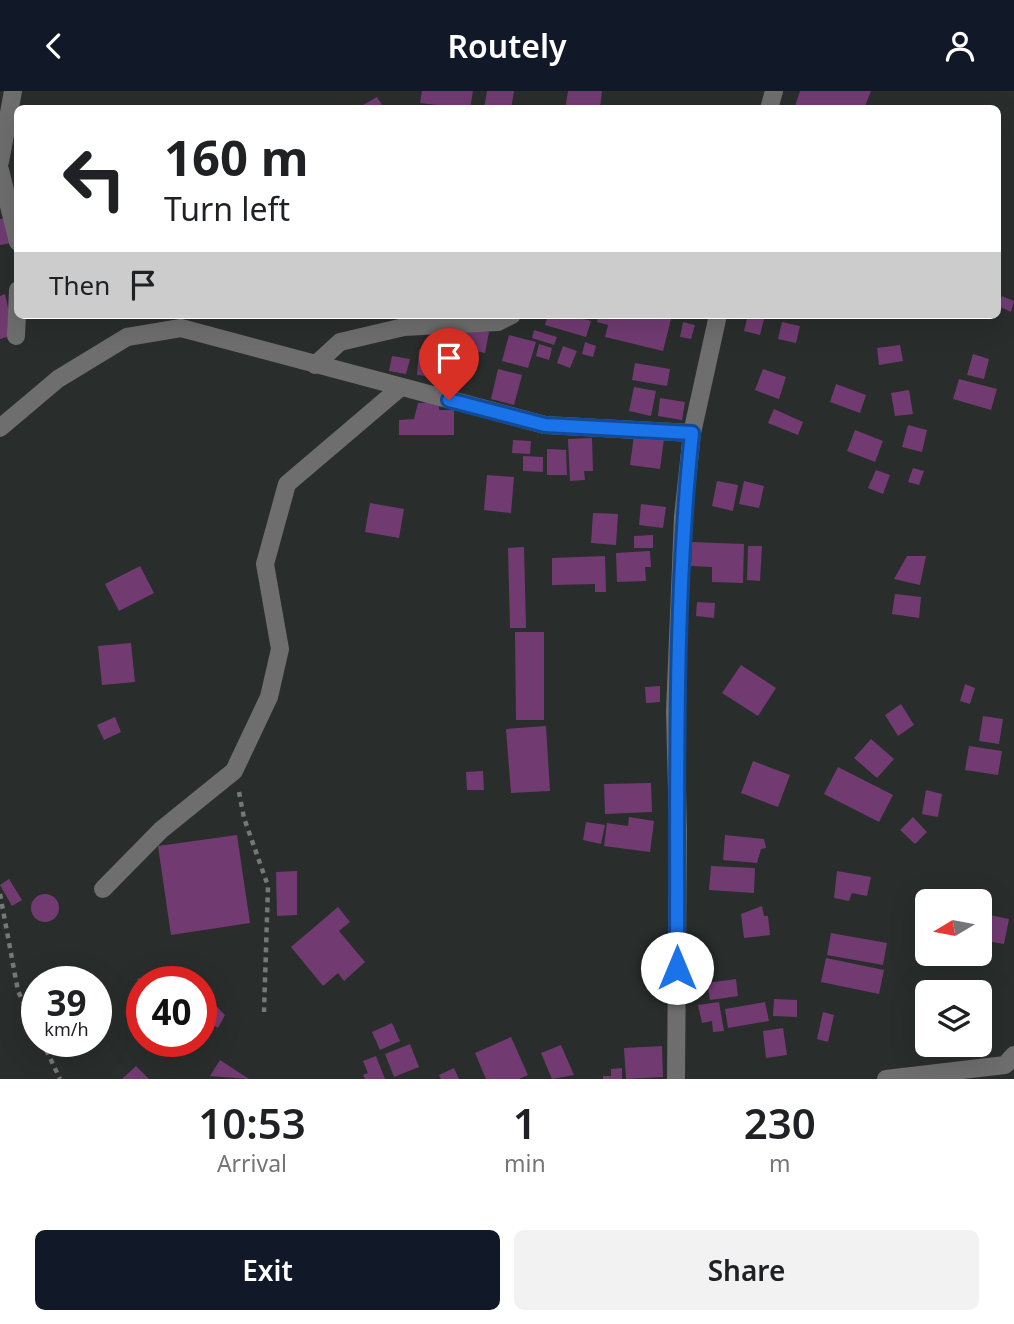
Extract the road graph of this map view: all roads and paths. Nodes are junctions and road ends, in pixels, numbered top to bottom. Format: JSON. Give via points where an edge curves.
{"nodes":[{"id":1,"x":13,"y":91,"type":"edge"},
{"id":2,"x":0,"y":162,"type":"edge"},
{"id":3,"x":0,"y":170,"type":"edge"},
{"id":4,"x":14,"y":226,"type":"edge"},
{"id":5,"x":17,"y":319,"type":"edge"},
{"id":6,"x":504,"y":319,"type":"edge"},
{"id":7,"x":717,"y":319,"type":"edge"},
{"id":8,"x":16,"y":336,"type":"dead end"},
{"id":9,"x":315,"y":365,"type":"junction"},
{"id":10,"x":401,"y":387,"type":"junction"},
{"id":11,"x":0,"y":428,"type":"edge"},
{"id":12,"x":692,"y":433,"type":"junction"},
{"id":13,"x":234,"y":771,"type":"junction"},
{"id":14,"x":103,"y":889,"type":"dead end"},
{"id":15,"x":0,"y":894,"type":"edge"},
{"id":16,"x":21,"y":997,"type":"edge"},
{"id":17,"x":264,"y":1012,"type":"dead end"},
{"id":18,"x":1014,"y":1055,"type":"edge"},
{"id":19,"x":50,"y":1057,"type":"edge"},
{"id":20,"x":60,"y":1079,"type":"edge"},
{"id":21,"x":676,"y":1079,"type":"edge"},
{"id":22,"x":886,"y":1079,"type":"edge"}],
"edges":[{"from":1,"to":2,"type":"street"},
{"from":3,"to":4,"type":"street"},
{"from":5,"to":8,"type":"street"},
{"from":6,"to":9,"type":"street","via":[[404,327],[340,342]]},
{"from":7,"to":12,"type":"street"},
{"from":9,"to":10,"type":"street"},
{"from":9,"to":11,"type":"street","via":[[181,328],[127,337],[58,379]]},
{"from":10,"to":12,"type":"street","via":[[545,425]]},
{"from":10,"to":13,"type":"street","via":[[287,484],[265,564],[280,649],[269,697]]},
{"from":12,"to":21,"type":"street","via":[[683,517],[675,711]]},
{"from":13,"to":14,"type":"street","via":[[162,830]]},
{"from":13,"to":17,"type":"path","via":[[244,818],[268,886]]},
{"from":15,"to":16,"type":"path"},
{"from":18,"to":22,"type":"street","via":[[1005,1065]]},
{"from":19,"to":20,"type":"path"}]}
